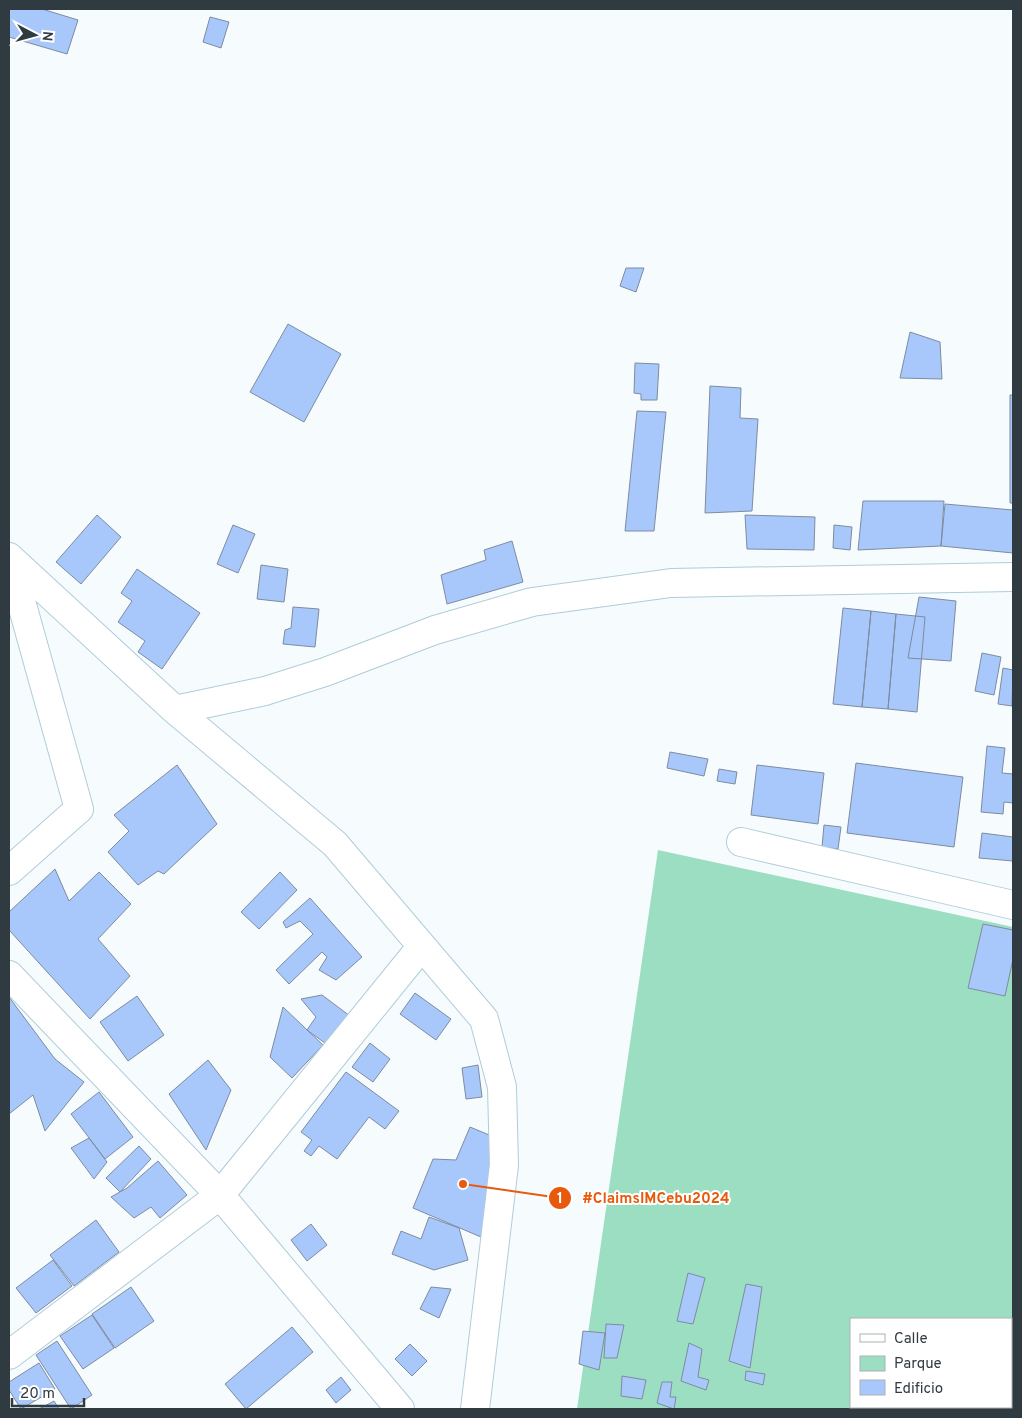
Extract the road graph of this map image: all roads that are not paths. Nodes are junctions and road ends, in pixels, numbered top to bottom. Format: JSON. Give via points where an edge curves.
{"nodes":[{"id":1,"x":9,"y":557,"type":"edge"},
{"id":2,"x":1013,"y":577,"type":"edge"},
{"id":3,"x":175,"y":710,"type":"junction"},
{"id":4,"x":741,"y":842,"type":"dead end"},
{"id":5,"x":9,"y":872,"type":"edge"},
{"id":6,"x":1013,"y":905,"type":"edge"},
{"id":7,"x":422,"y":946,"type":"junction"},
{"id":8,"x":9,"y":975,"type":"edge"},
{"id":9,"x":220,"y":1195,"type":"junction"},
{"id":10,"x":9,"y":1355,"type":"edge"},
{"id":11,"x":400,"y":1409,"type":"edge"},
{"id":12,"x":474,"y":1409,"type":"edge"}],
"edges":[{"from":1,"to":3,"type":"street"},
{"from":1,"to":5,"type":"street","via":[[79,809]]},
{"from":2,"to":3,"type":"street","via":[[671,583],[532,602],[435,630],[265,691]]},
{"from":3,"to":7,"type":"street","via":[[335,844]]},
{"from":4,"to":6,"type":"street"},
{"from":7,"to":9,"type":"street"},
{"from":7,"to":12,"type":"street","via":[[484,1019],[502,1087],[504,1165]]},
{"from":8,"to":9,"type":"street"},
{"from":9,"to":10,"type":"street"},
{"from":9,"to":11,"type":"street"}]}
